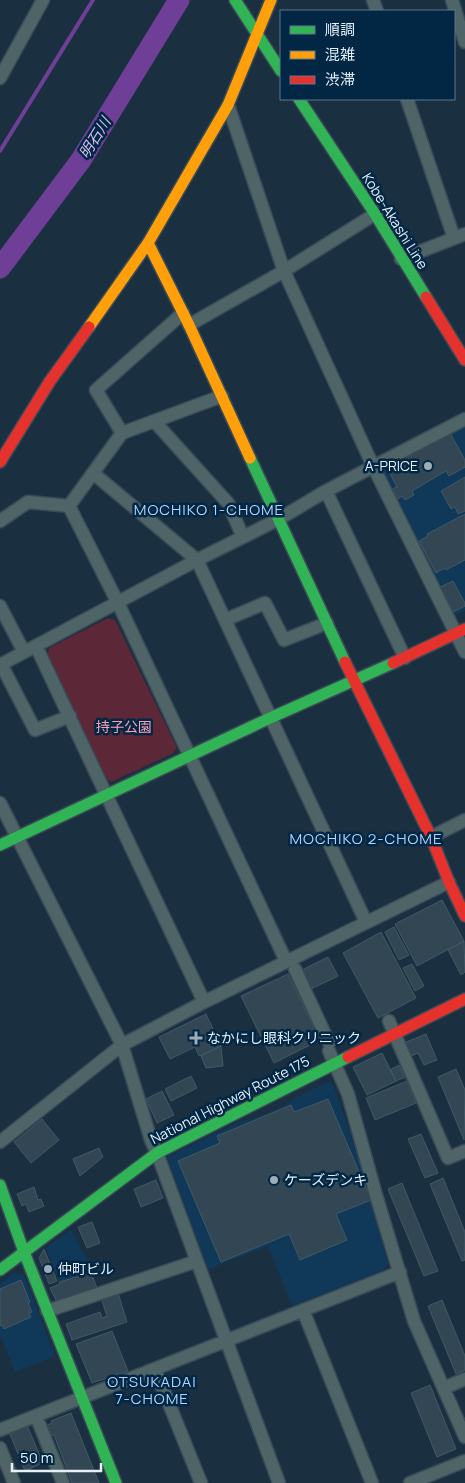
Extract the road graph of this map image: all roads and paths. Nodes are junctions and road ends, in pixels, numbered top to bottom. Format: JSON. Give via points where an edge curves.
{"nodes":[{"id":1,"x":44,"y":0,"type":"edge"},
{"id":2,"x":235,"y":0,"type":"edge"},
{"id":3,"x":271,"y":0,"type":"edge"},
{"id":4,"x":452,"y":0,"type":"edge"},
{"id":5,"x":257,"y":34,"type":"junction"},
{"id":6,"x":465,"y":42,"type":"edge"},
{"id":7,"x":280,"y":69,"type":"edge"},
{"id":8,"x":0,"y":78,"type":"edge"},
{"id":9,"x":301,"y":100,"type":"edge"},
{"id":10,"x":407,"y":100,"type":"edge"},
{"id":11,"x":228,"y":105,"type":"junction"},
{"id":12,"x":374,"y":214,"type":"junction"},
{"id":13,"x":460,"y":236,"type":"edge"},
{"id":14,"x":148,"y":243,"type":"junction"},
{"id":15,"x":401,"y":258,"type":"junction"},
{"id":16,"x":284,"y":271,"type":"junction"},
{"id":17,"x":186,"y":319,"type":"junction"},
{"id":18,"x":465,"y":360,"type":"edge"},
{"id":19,"x":222,"y":396,"type":"junction"},
{"id":20,"x":465,"y":419,"type":"edge"},
{"id":21,"x":154,"y":421,"type":"junction"},
{"id":22,"x":122,"y":433,"type":"junction"},
{"id":23,"x":0,"y":462,"type":"edge"},
{"id":24,"x":373,"y":466,"type":"junction"},
{"id":25,"x":93,"y":473,"type":"junction"},
{"id":26,"x":326,"y":491,"type":"junction"},
{"id":27,"x":69,"y":506,"type":"junction"},
{"id":28,"x":279,"y":519,"type":"junction"},
{"id":29,"x":0,"y":521,"type":"edge"},
{"id":30,"x":242,"y":537,"type":"junction"},
{"id":31,"x":197,"y":560,"type":"junction"},
{"id":32,"x":118,"y":603,"type":"junction"},
{"id":33,"x":0,"y":606,"type":"edge"},
{"id":34,"x":225,"y":620,"type":"junction"},
{"id":35,"x":327,"y":623,"type":"junction"},
{"id":36,"x":461,"y":631,"type":"edge"},
{"id":37,"x":36,"y":646,"type":"junction"},
{"id":38,"x":24,"y":652,"type":"junction"},
{"id":39,"x":465,"y":652,"type":"edge"},
{"id":40,"x":405,"y":658,"type":"junction"},
{"id":41,"x":0,"y":664,"type":"edge"},
{"id":42,"x":354,"y":682,"type":"junction"},
{"id":43,"x":70,"y":716,"type":"junction"},
{"id":44,"x":270,"y":718,"type":"junction"},
{"id":45,"x":190,"y":757,"type":"junction"},
{"id":46,"x":108,"y":795,"type":"junction"},
{"id":47,"x":0,"y":803,"type":"edge"},
{"id":48,"x":465,"y":820,"type":"edge"},
{"id":49,"x":17,"y":837,"type":"junction"},
{"id":50,"x":430,"y":837,"type":"junction"},
{"id":51,"x":0,"y":845,"type":"edge"},
{"id":52,"x":448,"y":882,"type":"junction"},
{"id":53,"x":465,"y":916,"type":"edge"},
{"id":54,"x":366,"y":922,"type":"junction"},
{"id":55,"x":290,"y":965,"type":"junction"},
{"id":56,"x":465,"y":999,"type":"edge"},
{"id":57,"x":204,"y":1002,"type":"junction"},
{"id":58,"x":389,"y":1021,"type":"dead end"},
{"id":59,"x":395,"y":1034,"type":"junction"},
{"id":60,"x":122,"y":1045,"type":"junction"},
{"id":61,"x":335,"y":1064,"type":"junction"},
{"id":62,"x":0,"y":1142,"type":"edge"},
{"id":63,"x":465,"y":1151,"type":"edge"},
{"id":64,"x":157,"y":1153,"type":"junction"},
{"id":65,"x":0,"y":1185,"type":"edge"},
{"id":66,"x":23,"y":1235,"type":"junction"},
{"id":67,"x":7,"y":1248,"type":"dead end"},
{"id":68,"x":24,"y":1252,"type":"junction"},
{"id":69,"x":197,"y":1261,"type":"junction"},
{"id":70,"x":0,"y":1270,"type":"edge"},
{"id":71,"x":400,"y":1272,"type":"junction"},
{"id":72,"x":303,"y":1310,"type":"junction"},
{"id":73,"x":47,"y":1311,"type":"junction"},
{"id":74,"x":227,"y":1341,"type":"junction"},
{"id":75,"x":155,"y":1368,"type":"junction"},
{"id":76,"x":465,"y":1379,"type":"edge"},
{"id":77,"x":444,"y":1388,"type":"junction"},
{"id":78,"x":82,"y":1398,"type":"junction"},
{"id":79,"x":36,"y":1416,"type":"junction"},
{"id":80,"x":0,"y":1430,"type":"edge"},
{"id":81,"x":465,"y":1437,"type":"edge"},
{"id":82,"x":0,"y":1448,"type":"edge"},
{"id":83,"x":465,"y":1461,"type":"edge"},
{"id":84,"x":14,"y":1483,"type":"edge"},
{"id":85,"x":63,"y":1483,"type":"edge"},
{"id":86,"x":116,"y":1483,"type":"edge"},
{"id":87,"x":201,"y":1483,"type":"edge"},
{"id":88,"x":279,"y":1483,"type":"edge"},
{"id":89,"x":372,"y":1483,"type":"edge"},
{"id":90,"x":410,"y":1483,"type":"edge"}],
"edges":[{"from":1,"to":8,"type":"street"},
{"from":2,"to":5,"type":"main road"},
{"from":3,"to":5,"type":"main road"},
{"from":4,"to":6,"type":"street"},
{"from":5,"to":7,"type":"main road"},
{"from":5,"to":11,"type":"main road"},
{"from":9,"to":12,"type":"main road","name":"Kobe-Akashi Line"},
{"from":10,"to":13,"type":"street"},
{"from":11,"to":14,"type":"main road"},
{"from":11,"to":16,"type":"street"},
{"from":12,"to":15,"type":"main road","name":"Kobe-Akashi Line"},
{"from":12,"to":16,"type":"street"},
{"from":13,"to":15,"type":"street"},
{"from":14,"to":17,"type":"main road"},
{"from":14,"to":23,"type":"main road","via":[[50,381]]},
{"from":15,"to":18,"type":"main road","name":"Kobe-Akashi Line"},
{"from":16,"to":17,"type":"street"},
{"from":16,"to":24,"type":"street"},
{"from":17,"to":19,"type":"main road"},
{"from":17,"to":22,"type":"street","via":[[96,390]]},
{"from":19,"to":21,"type":"street"},
{"from":19,"to":28,"type":"main road"},
{"from":20,"to":24,"type":"street"},
{"from":21,"to":22,"type":"street"},
{"from":21,"to":30,"type":"street","via":[[228,503]]},
{"from":22,"to":25,"type":"street"},
{"from":24,"to":26,"type":"street"},
{"from":24,"to":36,"type":"street"},
{"from":25,"to":27,"type":"street"},
{"from":25,"to":31,"type":"street"},
{"from":26,"to":28,"type":"street"},
{"from":26,"to":40,"type":"street"},
{"from":27,"to":29,"type":"street","via":[[28,502]]},
{"from":27,"to":32,"type":"street"},
{"from":28,"to":30,"type":"street"},
{"from":28,"to":35,"type":"main road"},
{"from":30,"to":31,"type":"street"},
{"from":31,"to":32,"type":"street"},
{"from":31,"to":34,"type":"street"},
{"from":32,"to":37,"type":"street"},
{"from":32,"to":45,"type":"street"},
{"from":33,"to":38,"type":"street"},
{"from":34,"to":35,"type":"street","via":[[265,603],[284,640]]},
{"from":34,"to":44,"type":"street"},
{"from":35,"to":42,"type":"main road"},
{"from":36,"to":39,"type":"street"},
{"from":36,"to":40,"type":"main road"},
{"from":37,"to":38,"type":"street"},
{"from":37,"to":43,"type":"street"},
{"from":38,"to":41,"type":"street"},
{"from":40,"to":42,"type":"main road"},
{"from":41,"to":43,"type":"street","via":[[35,730]]},
{"from":42,"to":44,"type":"main road"},
{"from":42,"to":50,"type":"main road"},
{"from":43,"to":46,"type":"street"},
{"from":44,"to":45,"type":"main road"},
{"from":44,"to":54,"type":"street"},
{"from":45,"to":46,"type":"main road"},
{"from":45,"to":55,"type":"street"},
{"from":46,"to":49,"type":"main road"},
{"from":46,"to":57,"type":"street"},
{"from":47,"to":49,"type":"street"},
{"from":48,"to":50,"type":"street"},
{"from":49,"to":51,"type":"main road"},
{"from":49,"to":60,"type":"street"},
{"from":50,"to":52,"type":"main road"},
{"from":52,"to":53,"type":"main road"},
{"from":52,"to":54,"type":"street"},
{"from":54,"to":55,"type":"street"},
{"from":55,"to":57,"type":"street"},
{"from":55,"to":61,"type":"street"},
{"from":56,"to":59,"type":"main road","name":"National Highway Route 175"},
{"from":57,"to":60,"type":"street"},
{"from":58,"to":59,"type":"street"},
{"from":59,"to":61,"type":"main road","name":"National Highway Route 175"},
{"from":59,"to":63,"type":"street","via":[[448,1158]]},
{"from":60,"to":62,"type":"street"},
{"from":60,"to":64,"type":"street"},
{"from":61,"to":64,"type":"main road","name":"National Highway Route 175"},
{"from":61,"to":71,"type":"street","via":[[348,1094]]},
{"from":64,"to":68,"type":"main road","name":"National Highway Route 175"},
{"from":64,"to":69,"type":"street"},
{"from":65,"to":66,"type":"main road"},
{"from":66,"to":67,"type":"main road"},
{"from":66,"to":68,"type":"main road"},
{"from":68,"to":70,"type":"main road","name":"National Highway Route 175"},
{"from":68,"to":73,"type":"main road"},
{"from":69,"to":73,"type":"street"},
{"from":69,"to":74,"type":"street"},
{"from":71,"to":72,"type":"street"},
{"from":71,"to":77,"type":"street","via":[[414,1321]]},
{"from":72,"to":74,"type":"street"},
{"from":72,"to":89,"type":"street"},
{"from":73,"to":78,"type":"main road"},
{"from":74,"to":75,"type":"street"},
{"from":74,"to":88,"type":"street"},
{"from":75,"to":78,"type":"street"},
{"from":75,"to":87,"type":"street"},
{"from":76,"to":77,"type":"street"},
{"from":77,"to":81,"type":"street"},
{"from":78,"to":79,"type":"street"},
{"from":78,"to":86,"type":"main road"},
{"from":79,"to":80,"type":"street"},
{"from":79,"to":85,"type":"street"},
{"from":82,"to":84,"type":"street"},
{"from":83,"to":90,"type":"street"}]}
